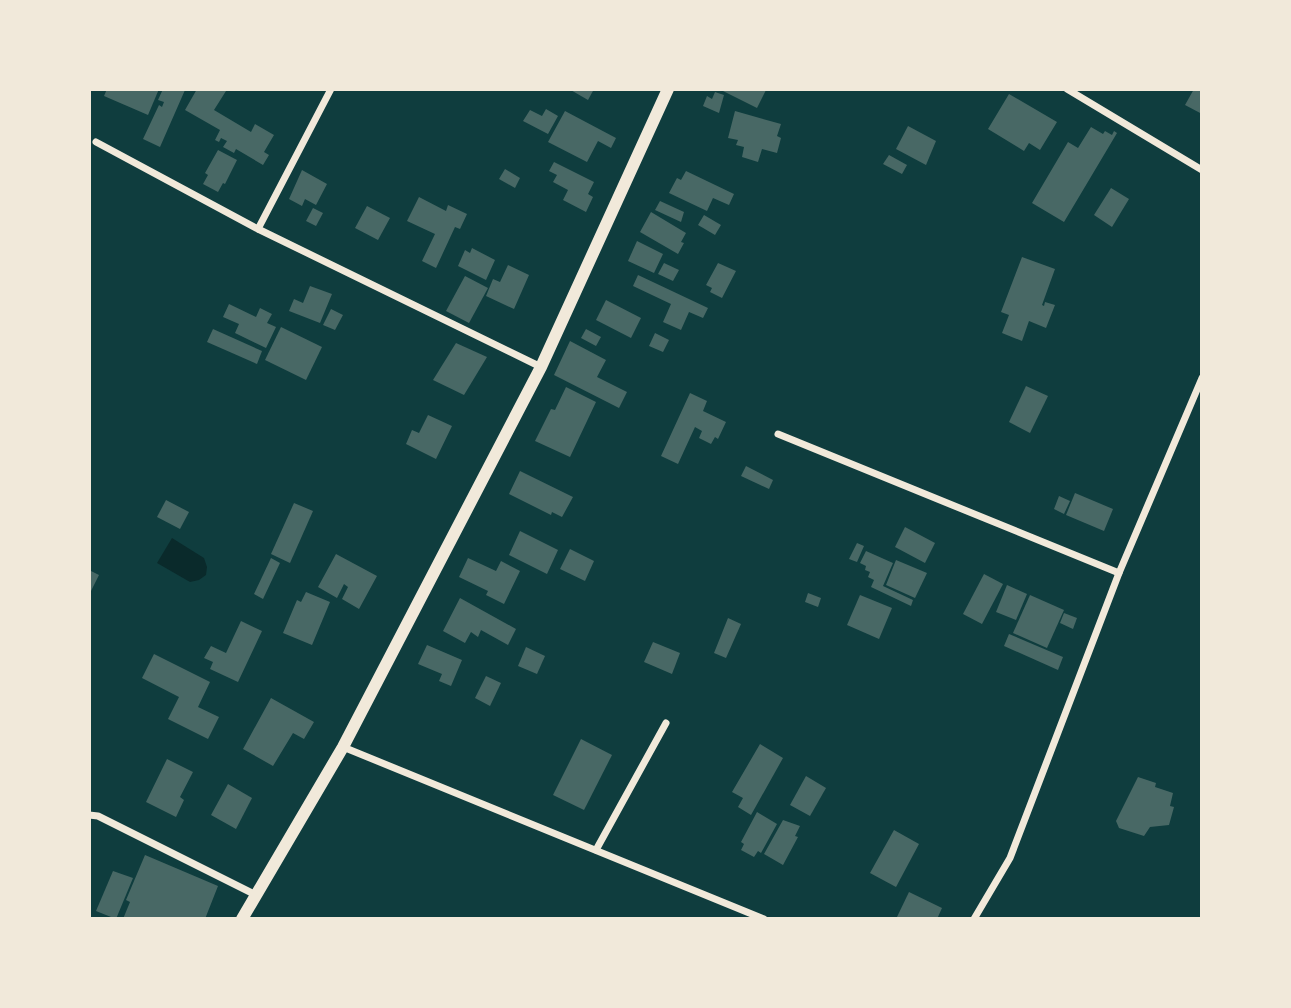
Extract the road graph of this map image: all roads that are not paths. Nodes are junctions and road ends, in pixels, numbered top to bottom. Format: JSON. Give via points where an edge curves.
{"nodes":[{"id":1,"x":331,"y":89,"type":"edge"},
{"id":2,"x":668,"y":89,"type":"edge"},
{"id":3,"x":1068,"y":89,"type":"edge"},
{"id":4,"x":96,"y":142,"type":"dead end"},
{"id":5,"x":1202,"y":170,"type":"edge"},
{"id":6,"x":258,"y":229,"type":"junction"},
{"id":7,"x":541,"y":367,"type":"junction"},
{"id":8,"x":1202,"y":378,"type":"edge"},
{"id":9,"x":778,"y":434,"type":"dead end"},
{"id":10,"x":1119,"y":573,"type":"junction"},
{"id":11,"x":666,"y":723,"type":"dead end"},
{"id":12,"x":343,"y":747,"type":"junction"},
{"id":13,"x":89,"y":815,"type":"edge"},
{"id":14,"x":596,"y":850,"type":"junction"},
{"id":15,"x":256,"y":895,"type":"junction"},
{"id":16,"x":242,"y":919,"type":"edge"},
{"id":17,"x":764,"y":919,"type":"edge"},
{"id":18,"x":974,"y":919,"type":"edge"}],
"edges":[{"from":1,"to":6,"type":"street"},
{"from":2,"to":7,"type":"street"},
{"from":3,"to":5,"type":"street"},
{"from":4,"to":6,"type":"street"},
{"from":6,"to":7,"type":"street"},
{"from":7,"to":12,"type":"street"},
{"from":8,"to":10,"type":"street"},
{"from":9,"to":10,"type":"street"},
{"from":10,"to":18,"type":"street","via":[[1010,858]]},
{"from":11,"to":14,"type":"street"},
{"from":12,"to":14,"type":"street"},
{"from":12,"to":15,"type":"street"},
{"from":13,"to":15,"type":"street"},
{"from":14,"to":17,"type":"street"},
{"from":15,"to":16,"type":"street"}]}
